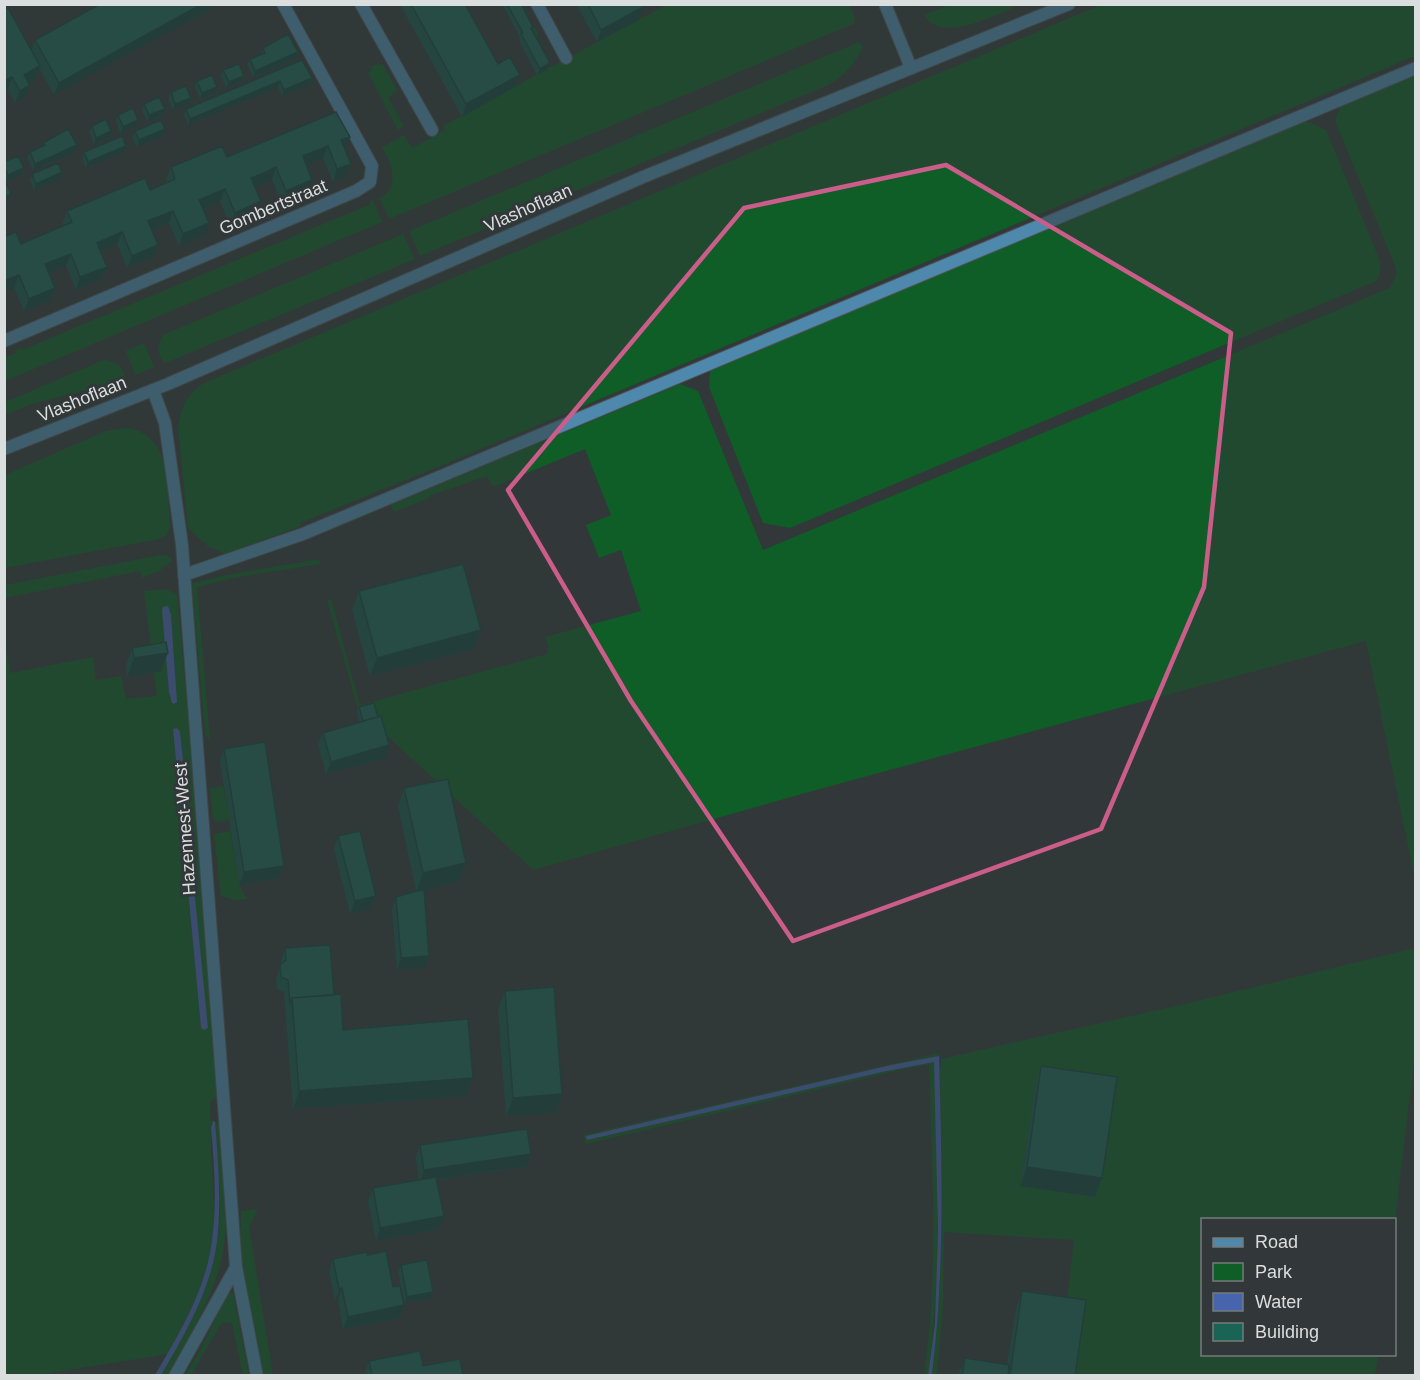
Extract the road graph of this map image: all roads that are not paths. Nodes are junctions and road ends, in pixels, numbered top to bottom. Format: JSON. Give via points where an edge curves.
{"nodes":[{"id":1,"x":283,"y":4,"type":"edge"},
{"id":2,"x":361,"y":4,"type":"edge"},
{"id":3,"x":537,"y":4,"type":"edge"},
{"id":4,"x":885,"y":4,"type":"edge"},
{"id":5,"x":1069,"y":4,"type":"edge"},
{"id":6,"x":566,"y":58,"type":"dead end"},
{"id":7,"x":911,"y":68,"type":"junction"},
{"id":8,"x":1416,"y":68,"type":"edge"},
{"id":9,"x":432,"y":130,"type":"dead end"},
{"id":10,"x":4,"y":340,"type":"edge"},
{"id":11,"x":153,"y":390,"type":"junction"},
{"id":12,"x":4,"y":449,"type":"edge"},
{"id":13,"x":184,"y":575,"type":"junction"},
{"id":14,"x":236,"y":1267,"type":"junction"},
{"id":15,"x":175,"y":1376,"type":"edge"},
{"id":16,"x":256,"y":1376,"type":"edge"}],
"edges":[{"from":1,"to":10,"type":"street","name":"Gombertstraat","via":[[372,166],[370,182]]},
{"from":2,"to":9,"type":"street"},
{"from":3,"to":6,"type":"street"},
{"from":4,"to":7,"type":"street"},
{"from":5,"to":7,"type":"street","name":"Vlashoflaan"},
{"from":7,"to":11,"type":"street","name":"Vlashoflaan","via":[[643,177]]},
{"from":8,"to":13,"type":"street","via":[[314,529]]},
{"from":11,"to":12,"type":"street","name":"Vlashoflaan"},
{"from":11,"to":13,"type":"street","name":"Hazennest-West","via":[[167,431]]},
{"from":13,"to":14,"type":"street","name":"Hazennest-West"},
{"from":14,"to":15,"type":"street"},
{"from":14,"to":16,"type":"street","name":"Hazennest-West"}]}
